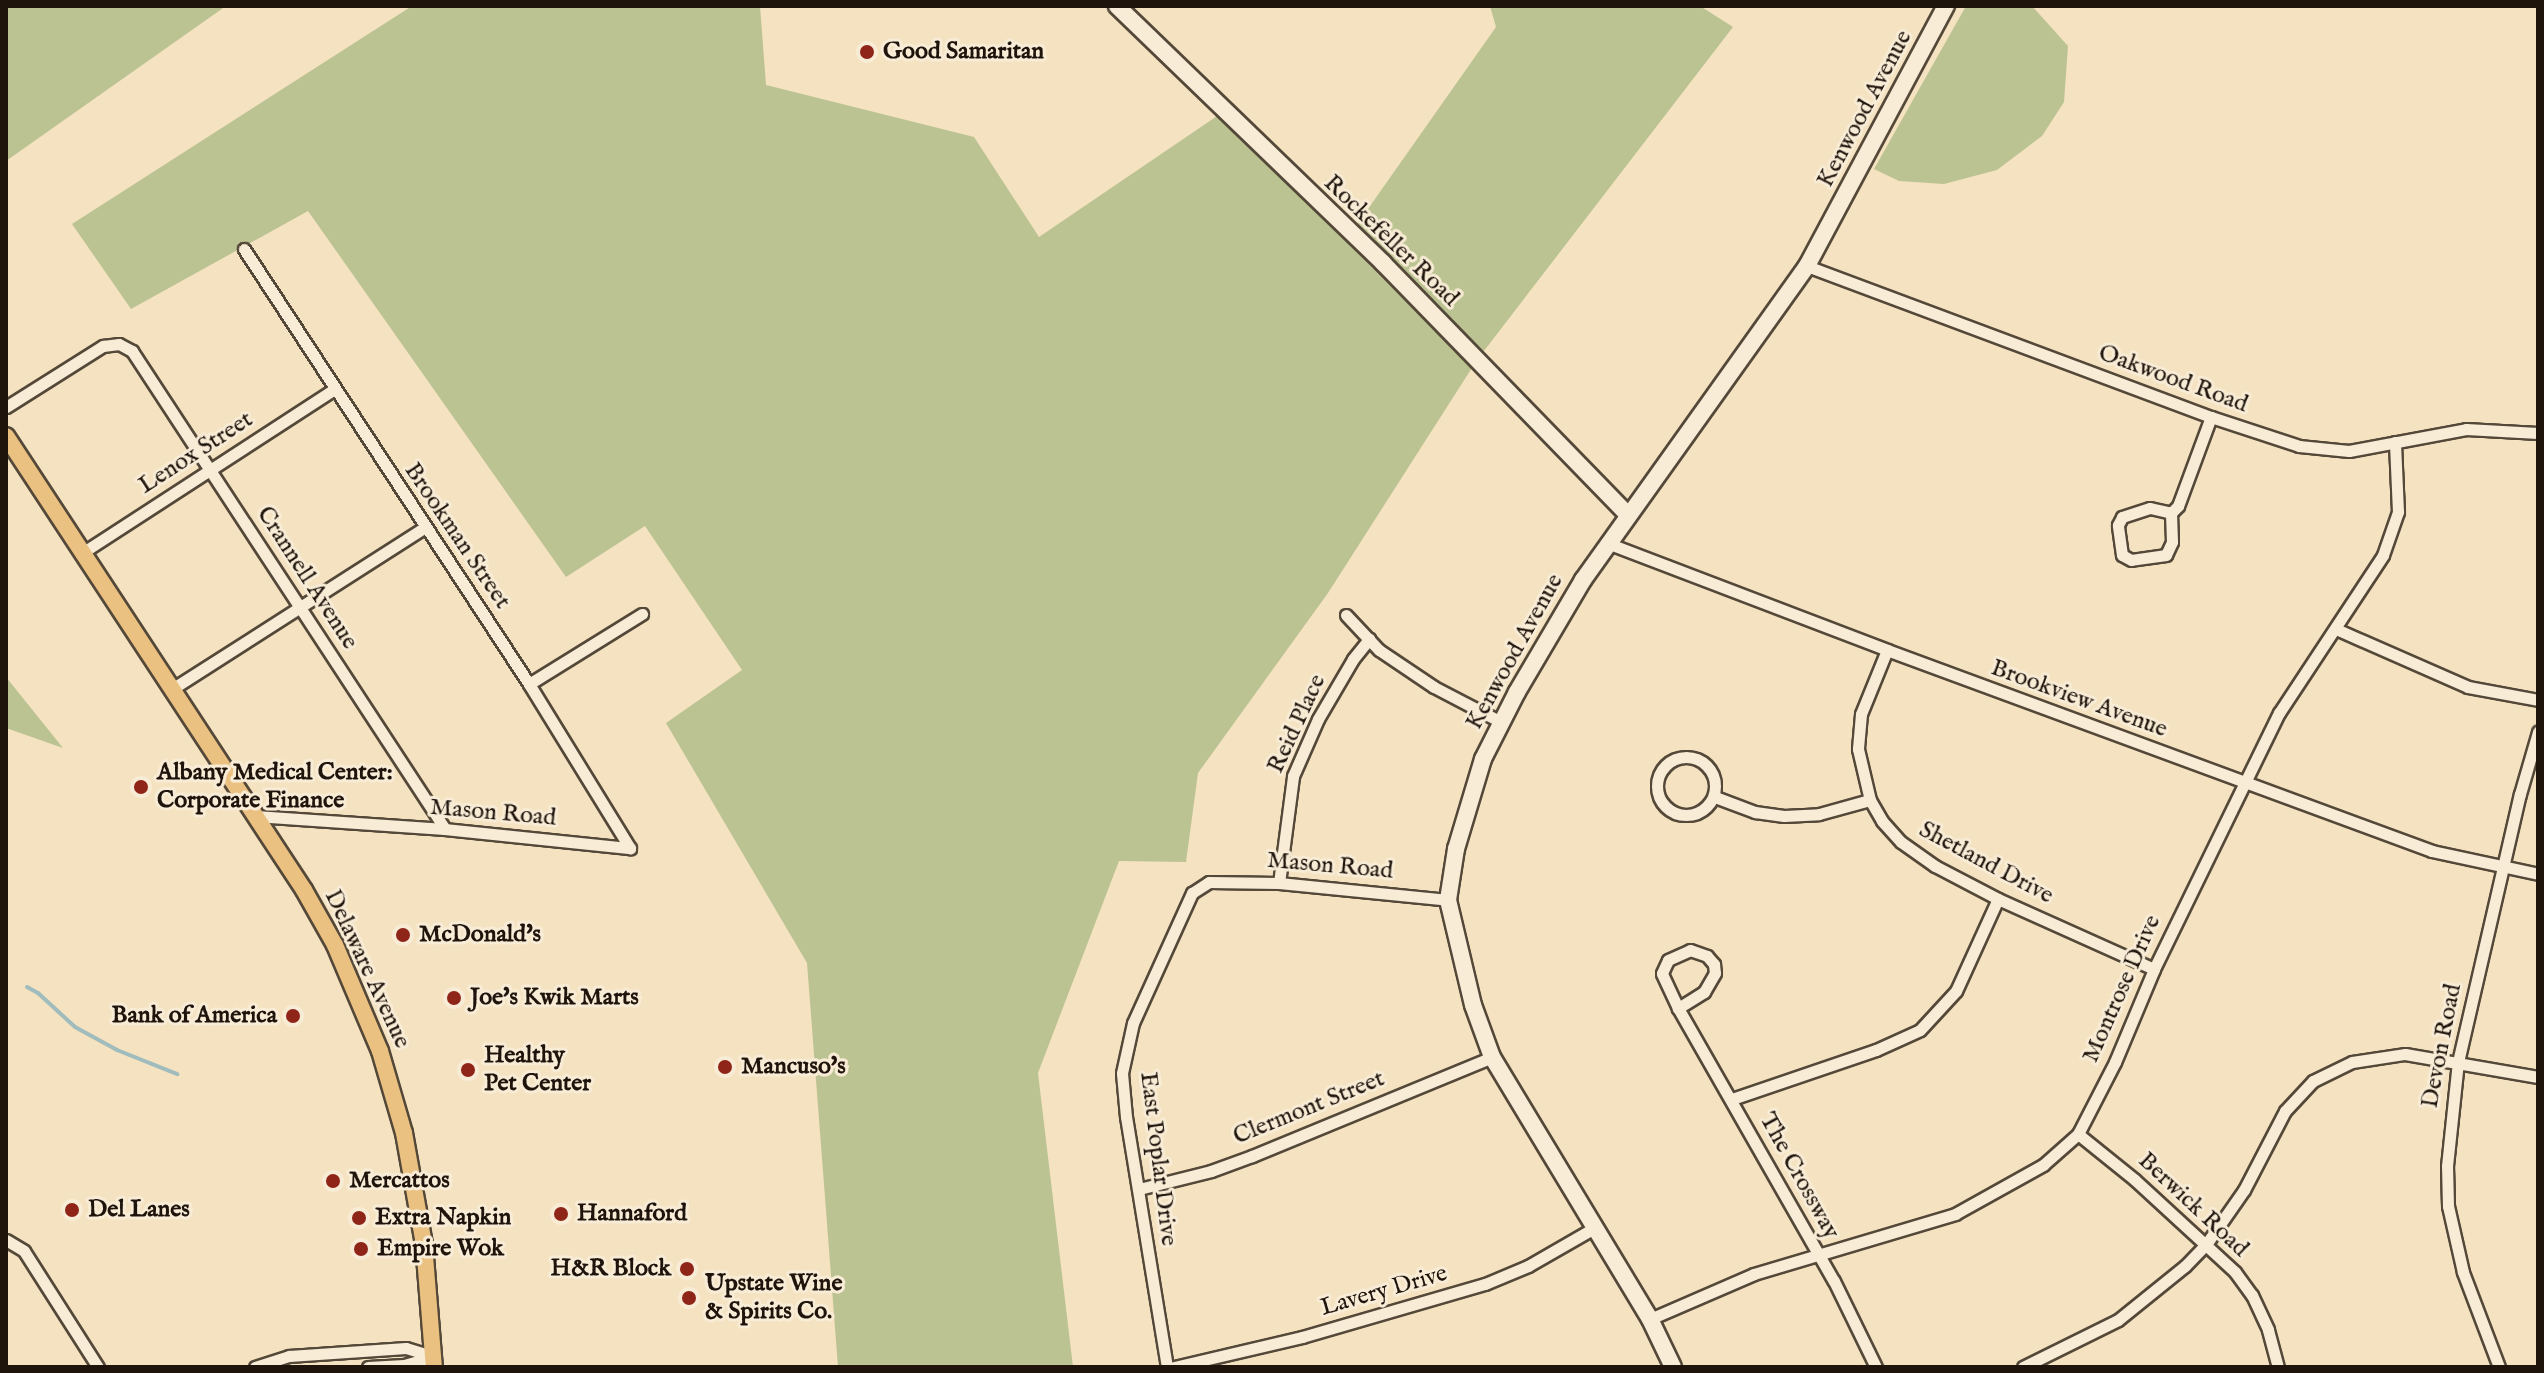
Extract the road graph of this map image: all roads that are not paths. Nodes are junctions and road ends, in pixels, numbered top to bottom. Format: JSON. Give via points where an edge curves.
{"nodes":[{"id":1,"x":1117,"y":6,"type":"edge"},
{"id":2,"x":1946,"y":6,"type":"edge"},
{"id":3,"x":244,"y":249,"type":"dead end"},
{"id":4,"x":1807,"y":266,"type":"junction"},
{"id":5,"x":333,"y":390,"type":"junction"},
{"id":6,"x":6,"y":407,"type":"edge"},
{"id":7,"x":2211,"y":417,"type":"junction"},
{"id":8,"x":2538,"y":433,"type":"edge"},
{"id":9,"x":6,"y":436,"type":"edge"},
{"id":10,"x":2395,"y":442,"type":"junction"},
{"id":11,"x":211,"y":470,"type":"junction"},
{"id":12,"x":2171,"y":513,"type":"junction"},
{"id":13,"x":1628,"y":515,"type":"junction"},
{"id":14,"x":425,"y":527,"type":"junction"},
{"id":15,"x":1610,"y":544,"type":"junction"},
{"id":16,"x":82,"y":553,"type":"junction"},
{"id":17,"x":299,"y":607,"type":"junction"},
{"id":18,"x":642,"y":614,"type":"dead end"},
{"id":19,"x":1346,"y":615,"type":"dead end"},
{"id":20,"x":2336,"y":629,"type":"junction"},
{"id":21,"x":1369,"y":639,"type":"junction"},
{"id":22,"x":1887,"y":650,"type":"junction"},
{"id":23,"x":529,"y":684,"type":"junction"},
{"id":24,"x":172,"y":689,"type":"junction"},
{"id":25,"x":2538,"y":700,"type":"edge"},
{"id":26,"x":1501,"y":722,"type":"junction"},
{"id":27,"x":2538,"y":732,"type":"edge"},
{"id":28,"x":2243,"y":783,"type":"junction"},
{"id":29,"x":1715,"y":797,"type":"junction"},
{"id":30,"x":1870,"y":800,"type":"junction"},
{"id":31,"x":255,"y":816,"type":"junction"},
{"id":32,"x":445,"y":829,"type":"junction"},
{"id":33,"x":630,"y":848,"type":"joint"},
{"id":34,"x":2502,"y":869,"type":"junction"},
{"id":35,"x":2538,"y":874,"type":"edge"},
{"id":36,"x":1209,"y":882,"type":"joint"},
{"id":37,"x":1279,"y":883,"type":"junction"},
{"id":38,"x":1998,"y":899,"type":"junction"},
{"id":39,"x":1448,"y":900,"type":"junction"},
{"id":40,"x":2154,"y":969,"type":"junction"},
{"id":41,"x":1678,"y":1008,"type":"junction"},
{"id":42,"x":1492,"y":1057,"type":"junction"},
{"id":43,"x":2458,"y":1062,"type":"junction"},
{"id":44,"x":2538,"y":1077,"type":"edge"},
{"id":45,"x":1732,"y":1099,"type":"junction"},
{"id":46,"x":2078,"y":1134,"type":"junction"},
{"id":47,"x":1139,"y":1189,"type":"junction"},
{"id":48,"x":1594,"y":1228,"type":"junction"},
{"id":49,"x":6,"y":1240,"type":"edge"},
{"id":50,"x":2207,"y":1243,"type":"junction"},
{"id":51,"x":1817,"y":1255,"type":"junction"},
{"id":52,"x":1650,"y":1319,"type":"junction"},
{"id":53,"x":433,"y":1362,"type":"edge"},
{"id":54,"x":98,"y":1367,"type":"edge"},
{"id":55,"x":255,"y":1367,"type":"edge"},
{"id":56,"x":368,"y":1367,"type":"edge"},
{"id":57,"x":1167,"y":1367,"type":"edge"},
{"id":58,"x":1174,"y":1367,"type":"edge"},
{"id":59,"x":1673,"y":1367,"type":"edge"},
{"id":60,"x":1876,"y":1367,"type":"edge"},
{"id":61,"x":2023,"y":1367,"type":"edge"},
{"id":62,"x":2278,"y":1367,"type":"edge"},
{"id":63,"x":2499,"y":1367,"type":"edge"}],
"edges":[{"from":1,"to":13,"type":"street","name":"Rockefeller Road","via":[[1383,263]]},
{"from":2,"to":4,"type":"street","name":"Kenwood Avenue"},
{"from":3,"to":5,"type":"street","name":"Brookman Street"},
{"from":4,"to":7,"type":"street","name":"Oakwood Road"},
{"from":4,"to":13,"type":"street","name":"Kenwood Avenue"},
{"from":5,"to":11,"type":"street","name":"Lenox Street"},
{"from":5,"to":14,"type":"street","name":"Brookman Street"},
{"from":6,"to":11,"type":"street","name":"Crannell Avenue","via":[[103,346],[119,344],[132,351]]},
{"from":7,"to":10,"type":"street","name":"Oakwood Road","via":[[2323,450]]},
{"from":7,"to":12,"type":"street"},
{"from":8,"to":10,"type":"street","name":"Oakwood Road","via":[[2466,429]]},
{"from":9,"to":16,"type":"main road","name":"Delaware Avenue"},
{"from":10,"to":20,"type":"street","name":"Montrose Drive","via":[[2398,512],[2392,536]]},
{"from":11,"to":16,"type":"street","name":"Lenox Street"},
{"from":11,"to":17,"type":"street","name":"Crannell Avenue"},
{"from":12,"to":12,"type":"street","via":[[2150,508],[2122,517],[2117,534],[2122,555],[2140,561],[2166,555],[2172,542]]},
{"from":13,"to":15,"type":"street","name":"Kenwood Avenue"},
{"from":14,"to":17,"type":"street"},
{"from":14,"to":23,"type":"street","name":"Brookman Street"},
{"from":15,"to":22,"type":"street","name":"Brookview Avenue"},
{"from":15,"to":26,"type":"street","name":"Kenwood Avenue","via":[[1583,580]]},
{"from":16,"to":24,"type":"main road","name":"Delaware Avenue"},
{"from":17,"to":24,"type":"street"},
{"from":17,"to":32,"type":"street","name":"Crannell Avenue"},
{"from":18,"to":23,"type":"street"},
{"from":19,"to":21,"type":"street"},
{"from":20,"to":25,"type":"street","via":[[2468,687]]},
{"from":20,"to":28,"type":"street","name":"Montrose Drive","via":[[2279,713]]},
{"from":21,"to":26,"type":"street","via":[[1434,687]]},
{"from":21,"to":37,"type":"street","name":"Reid Place","via":[[1318,719],[1293,776]]},
{"from":22,"to":28,"type":"street","name":"Brookview Avenue"},
{"from":22,"to":30,"type":"street","name":"Shetland Drive","via":[[1861,714],[1858,749]]},
{"from":23,"to":33,"type":"street","name":"Brookman Street"},
{"from":24,"to":31,"type":"main road","name":"Delaware Avenue"},
{"from":26,"to":39,"type":"street","name":"Kenwood Avenue","via":[[1483,759],[1456,849]]},
{"from":27,"to":34,"type":"street","name":"Devon Road"},
{"from":28,"to":34,"type":"street","name":"Brookview Avenue","via":[[2432,851]]},
{"from":28,"to":40,"type":"street","name":"Montrose Drive"},
{"from":29,"to":29,"type":"street","via":[[1714,773],[1702,761],[1676,761],[1659,773],[1656,793],[1674,812],[1694,813]]},
{"from":29,"to":30,"type":"street","via":[[1784,816],[1819,814]]},
{"from":30,"to":38,"type":"street","name":"Shetland Drive","via":[[1901,842]]},
{"from":31,"to":32,"type":"street","name":"Mason Road"},
{"from":31,"to":53,"type":"main road","name":"Delaware Avenue","via":[[335,945],[395,1094],[417,1193]]},
{"from":32,"to":33,"type":"street","name":"Mason Road"},
{"from":34,"to":35,"type":"street","name":"Brookview Avenue"},
{"from":34,"to":43,"type":"street","name":"Devon Road"},
{"from":36,"to":37,"type":"street","name":"Mason Road"},
{"from":36,"to":47,"type":"street","name":"East Poplar Drive","via":[[1192,893],[1150,981],[1125,1051],[1126,1117]]},
{"from":37,"to":39,"type":"street","name":"Mason Road"},
{"from":38,"to":40,"type":"street","name":"Shetland Drive"},
{"from":38,"to":45,"type":"street","via":[[1956,991],[1920,1030]]},
{"from":39,"to":42,"type":"street","name":"Kenwood Avenue","via":[[1473,1005]]},
{"from":40,"to":46,"type":"street","name":"Montrose Drive"},
{"from":41,"to":41,"type":"street","name":"The Crossway","via":[[1664,983],[1663,966],[1681,951],[1701,952],[1714,964],[1715,973],[1704,992]]},
{"from":41,"to":45,"type":"street","name":"The Crossway"},
{"from":42,"to":47,"type":"street","name":"Clermont Street","via":[[1252,1156]]},
{"from":42,"to":48,"type":"street","name":"Kenwood Avenue"},
{"from":43,"to":44,"type":"street"},
{"from":43,"to":50,"type":"street","via":[[2405,1054],[2375,1057],[2313,1081],[2285,1111],[2244,1190]]},
{"from":43,"to":63,"type":"street","name":"Devon Road","via":[[2448,1206],[2463,1272]]},
{"from":45,"to":51,"type":"street","name":"The Crossway"},
{"from":46,"to":50,"type":"street","name":"Berwick Road"},
{"from":46,"to":51,"type":"street","name":"Montrose Drive","via":[[2043,1165],[1969,1208]]},
{"from":47,"to":57,"type":"street","name":"East Poplar Drive"},
{"from":48,"to":52,"type":"street","name":"Kenwood Avenue"},
{"from":48,"to":58,"type":"street","name":"Lavery Drive","via":[[1485,1284],[1302,1337]]},
{"from":49,"to":54,"type":"street","via":[[24,1251]]},
{"from":50,"to":61,"type":"street","via":[[2118,1320]]},
{"from":50,"to":62,"type":"street","name":"Berwick Road","via":[[2252,1295]]},
{"from":51,"to":52,"type":"street","name":"Montrose Drive","via":[[1754,1274]]},
{"from":51,"to":60,"type":"street","name":"The Crossway"},
{"from":52,"to":59,"type":"street","name":"Kenwood Avenue"},
{"from":53,"to":55,"type":"street","via":[[406,1348],[289,1356]]},
{"from":53,"to":56,"type":"street"}]}
